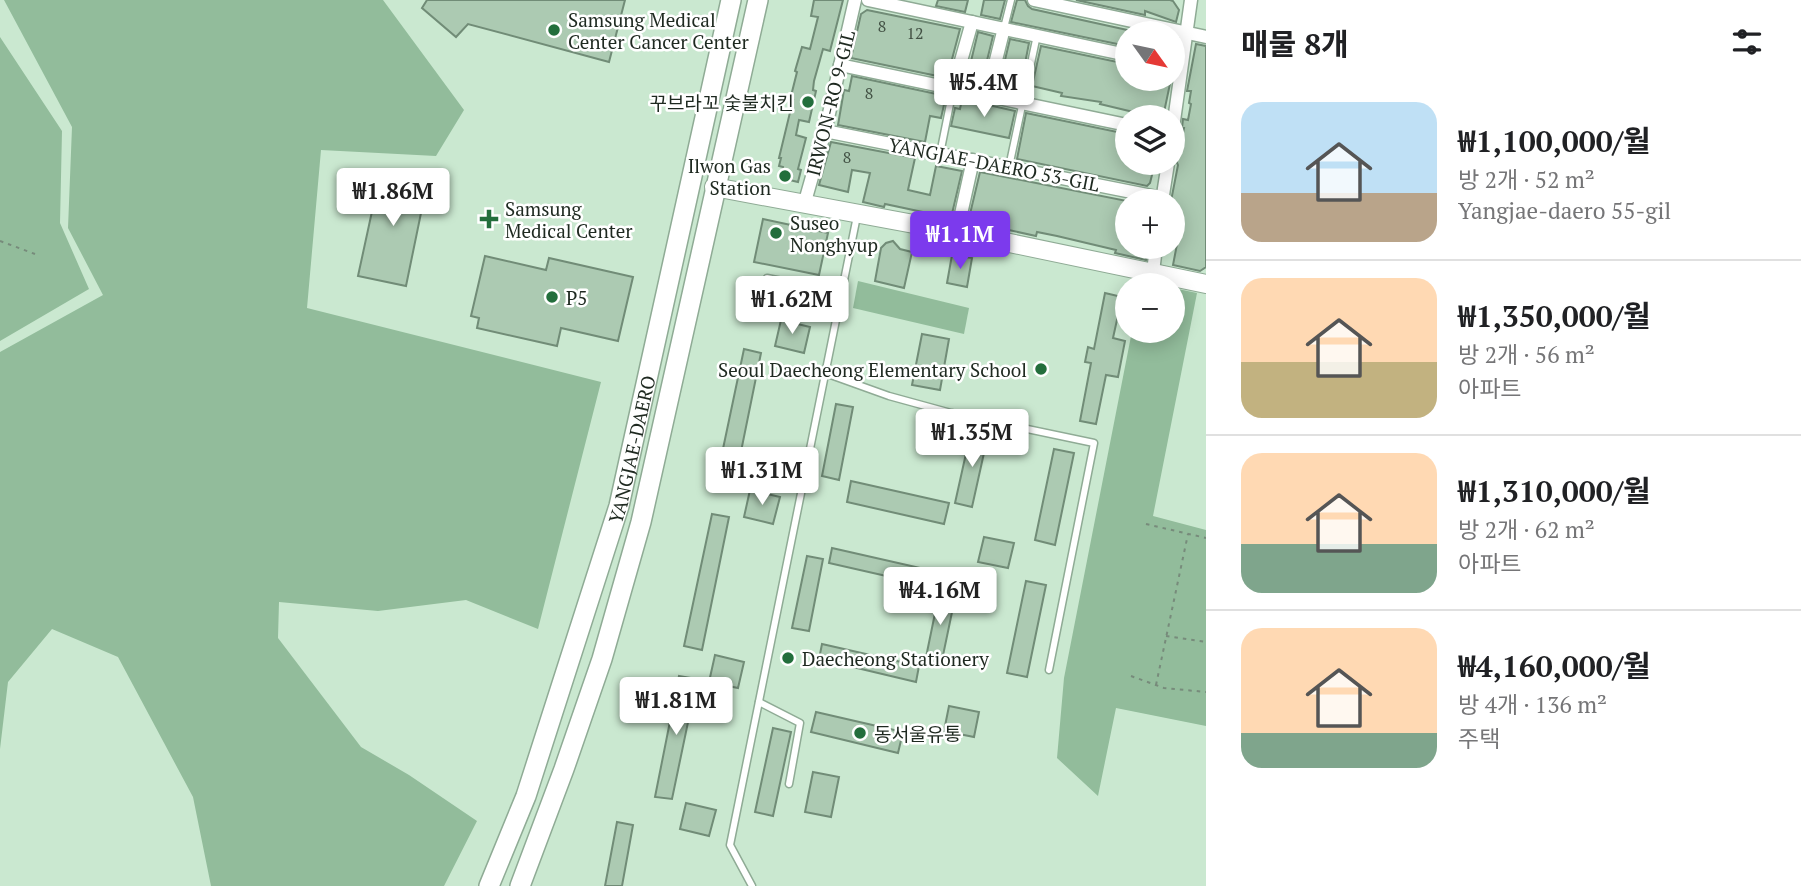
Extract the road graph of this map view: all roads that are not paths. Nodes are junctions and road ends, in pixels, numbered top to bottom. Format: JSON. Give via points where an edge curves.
{"nodes":[{"id":1,"x":732,"y":0,"type":"edge"},
{"id":2,"x":758,"y":0,"type":"edge"},
{"id":3,"x":855,"y":0,"type":"edge"},
{"id":4,"x":869,"y":0,"type":"edge"},
{"id":5,"x":1011,"y":0,"type":"edge"},
{"id":6,"x":1034,"y":0,"type":"edge"},
{"id":7,"x":1190,"y":0,"type":"edge"},
{"id":8,"x":1133,"y":21,"type":"edge"},
{"id":9,"x":972,"y":22,"type":"junction"},
{"id":10,"x":1004,"y":29,"type":"junction"},
{"id":11,"x":1185,"y":32,"type":"joint"},
{"id":12,"x":1037,"y":35,"type":"junction"},
{"id":13,"x":1206,"y":37,"type":"edge"},
{"id":14,"x":1115,"y":52,"type":"edge"},
{"id":15,"x":840,"y":65,"type":"junction"},
{"id":16,"x":953,"y":89,"type":"junction"},
{"id":17,"x":987,"y":96,"type":"junction"},
{"id":18,"x":1022,"y":103,"type":"junction"},
{"id":19,"x":1115,"y":122,"type":"edge"},
{"id":20,"x":825,"y":131,"type":"junction"},
{"id":21,"x":940,"y":154,"type":"junction"},
{"id":22,"x":973,"y":160,"type":"junction"},
{"id":23,"x":1009,"y":167,"type":"junction"},
{"id":24,"x":690,"y":182,"type":"junction"},
{"id":25,"x":714,"y":187,"type":"junction"},
{"id":26,"x":1115,"y":190,"type":"edge"},
{"id":27,"x":804,"y":205,"type":"junction"},
{"id":28,"x":857,"y":214,"type":"junction"},
{"id":29,"x":957,"y":232,"type":"junction"},
{"id":30,"x":1155,"y":259,"type":"edge"},
{"id":31,"x":1153,"y":272,"type":"junction"},
{"id":32,"x":767,"y":278,"type":"dead end"},
{"id":33,"x":1206,"y":284,"type":"edge"},
{"id":34,"x":842,"y":293,"type":"junction"},
{"id":35,"x":825,"y":373,"type":"junction"},
{"id":36,"x":1049,"y":670,"type":"dead end"},
{"id":37,"x":759,"y":702,"type":"junction"},
{"id":38,"x":789,"y":784,"type":"dead end"},
{"id":39,"x":489,"y":886,"type":"edge"},
{"id":40,"x":520,"y":886,"type":"edge"},
{"id":41,"x":752,"y":886,"type":"edge"}],
"edges":[{"from":1,"to":24,"type":"main road","name":"YANGJAE-DAERO"},
{"from":2,"to":25,"type":"main road","name":"YANGJAE-DAERO"},
{"from":3,"to":15,"type":"street","name":"IRWON-RO 9-GIL"},
{"from":4,"to":9,"type":"street"},
{"from":5,"to":10,"type":"lane"},
{"from":6,"to":8,"type":"street"},
{"from":7,"to":11,"type":"street"},
{"from":9,"to":10,"type":"street"},
{"from":9,"to":16,"type":"street"},
{"from":10,"to":12,"type":"street"},
{"from":10,"to":17,"type":"street"},
{"from":11,"to":13,"type":"street"},
{"from":12,"to":14,"type":"street"},
{"from":12,"to":18,"type":"lane"},
{"from":15,"to":16,"type":"street"},
{"from":15,"to":20,"type":"street","name":"IRWON-RO 9-GIL"},
{"from":16,"to":17,"type":"street"},
{"from":16,"to":21,"type":"lane"},
{"from":17,"to":18,"type":"street"},
{"from":18,"to":19,"type":"street"},
{"from":18,"to":23,"type":"lane"},
{"from":20,"to":21,"type":"street","name":"YANGJAE-DAERO 53-GIL"},
{"from":20,"to":27,"type":"street","name":"IRWON-RO 9-GIL"},
{"from":21,"to":22,"type":"street","name":"YANGJAE-DAERO 53-GIL"},
{"from":22,"to":23,"type":"street","name":"YANGJAE-DAERO 53-GIL"},
{"from":22,"to":29,"type":"street"},
{"from":23,"to":26,"type":"street","name":"YANGJAE-DAERO 53-GIL"},
{"from":24,"to":25,"type":"street"},
{"from":24,"to":39,"type":"main road","name":"YANGJAE-DAERO","via":[[619,506],[526,796]]},
{"from":25,"to":27,"type":"street"},
{"from":25,"to":40,"type":"main road","name":"YANGJAE-DAERO","via":[[638,534],[598,671]]},
{"from":27,"to":28,"type":"street"},
{"from":28,"to":29,"type":"street"},
{"from":28,"to":34,"type":"lane"},
{"from":29,"to":31,"type":"street"},
{"from":30,"to":31,"type":"street"},
{"from":31,"to":33,"type":"street"},
{"from":32,"to":34,"type":"lane"},
{"from":34,"to":35,"type":"lane"},
{"from":35,"to":36,"type":"lane","via":[[951,413],[1094,443]]},
{"from":35,"to":37,"type":"lane"},
{"from":37,"to":38,"type":"lane","via":[[800,723]]},
{"from":37,"to":41,"type":"lane","via":[[730,845]]}]}
